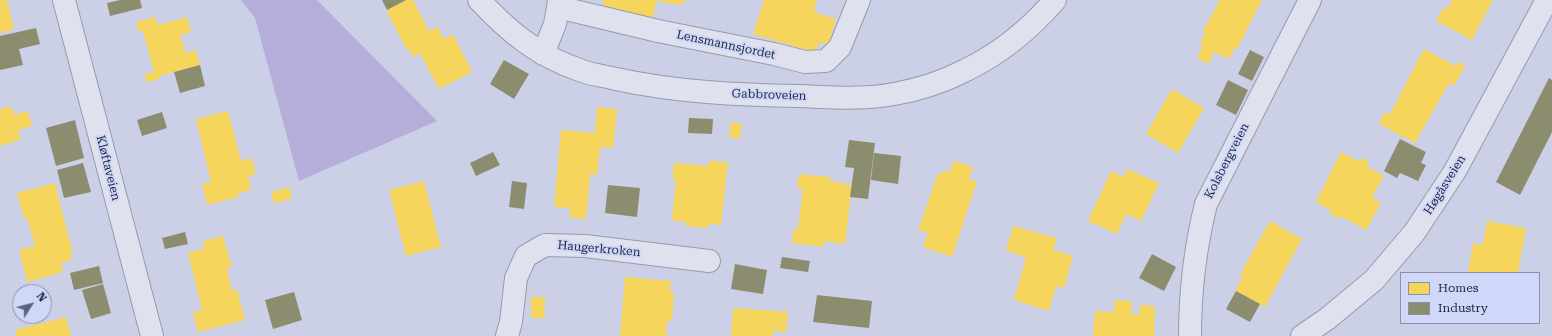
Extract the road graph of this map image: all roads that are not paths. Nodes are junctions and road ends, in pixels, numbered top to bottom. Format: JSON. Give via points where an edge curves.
{"nodes":[{"id":1,"x":64,"y":0,"type":"edge"},
{"id":2,"x":479,"y":0,"type":"edge"},
{"id":3,"x":859,"y":0,"type":"edge"},
{"id":4,"x":1055,"y":0,"type":"edge"},
{"id":5,"x":1310,"y":0,"type":"edge"},
{"id":6,"x":1547,"y":0,"type":"edge"},
{"id":7,"x":559,"y":3,"type":"edge"},
{"id":8,"x":543,"y":54,"type":"junction"},
{"id":9,"x":709,"y":261,"type":"dead end"},
{"id":10,"x":152,"y":336,"type":"edge"},
{"id":11,"x":507,"y":336,"type":"edge"},
{"id":12,"x":1190,"y":336,"type":"edge"},
{"id":13,"x":1302,"y":336,"type":"edge"}],
"edges":[{"from":1,"to":10,"type":"street","name":"Kløftaveien"},
{"from":2,"to":8,"type":"street","name":"Gabbroveien","via":[[520,41]]},
{"from":3,"to":7,"type":"street","name":"Lensmannsjordet","via":[[840,47],[826,60],[805,62],[658,31]]},
{"from":4,"to":8,"type":"street","name":"Gabbroveien","via":[[1033,25],[998,52],[966,71],[894,94],[843,98],[701,92],[641,85],[582,72]]},
{"from":5,"to":12,"type":"street","name":"Kolsbergveien","via":[[1206,204],[1197,238],[1191,279]]},
{"from":6,"to":13,"type":"street","name":"Høgåsveien","via":[[1455,171],[1414,233],[1374,280]]},
{"from":7,"to":8,"type":"street","name":"Lensmannsjordet","via":[[555,24]]},
{"from":9,"to":11,"type":"street","name":"Haugerkroken","via":[[585,246],[545,245],[526,256],[516,278]]}]}
